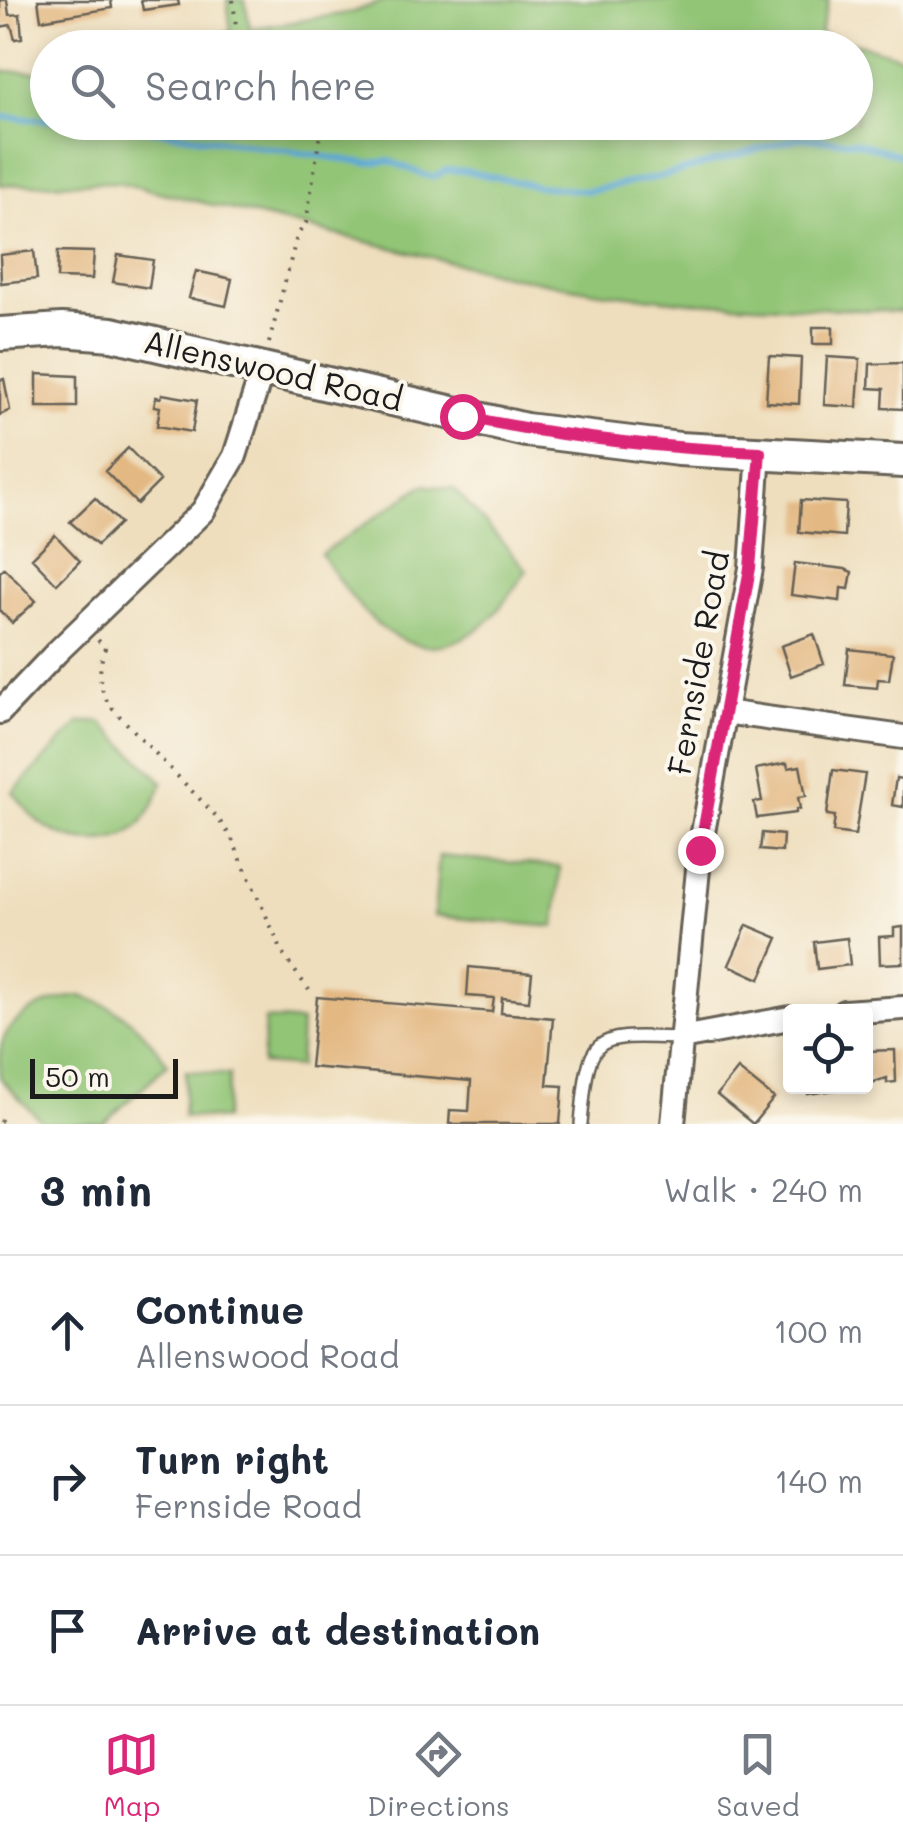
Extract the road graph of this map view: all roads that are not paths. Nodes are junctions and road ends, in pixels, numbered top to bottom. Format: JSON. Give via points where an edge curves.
{"nodes":[{"id":1,"x":0,"y":334,"type":"edge"},
{"id":2,"x":266,"y":358,"type":"junction"},
{"id":3,"x":760,"y":452,"type":"junction"},
{"id":4,"x":903,"y":461,"type":"edge"},
{"id":5,"x":0,"y":712,"type":"edge"},
{"id":6,"x":724,"y":712,"type":"junction"},
{"id":7,"x":903,"y":736,"type":"edge"},
{"id":8,"x":903,"y":1008,"type":"edge"},
{"id":9,"x":873,"y":1010,"type":"edge"},
{"id":10,"x":783,"y":1019,"type":"edge"},
{"id":11,"x":681,"y":1038,"type":"junction"},
{"id":12,"x":581,"y":1124,"type":"edge"},
{"id":13,"x":673,"y":1124,"type":"edge"}],
"edges":[{"from":1,"to":2,"type":"street","name":"Allenswood Road","via":[[112,334]]},
{"from":2,"to":3,"type":"street","name":"Allenswood Road","via":[[526,430]]},
{"from":2,"to":5,"type":"street","via":[[234,456],[204,511]]},
{"from":3,"to":4,"type":"street","name":"Allenswood Road"},
{"from":3,"to":6,"type":"street","name":"Fernside Road","via":[[750,568]]},
{"from":6,"to":7,"type":"street"},
{"from":6,"to":11,"type":"street","name":"Fernside Road","via":[[700,850]]},
{"from":8,"to":9,"type":"street"},
{"from":10,"to":11,"type":"street"},
{"from":11,"to":12,"type":"lane","via":[[624,1036],[597,1048],[588,1060]]},
{"from":11,"to":13,"type":"street","name":"Fernside Road"}]}
